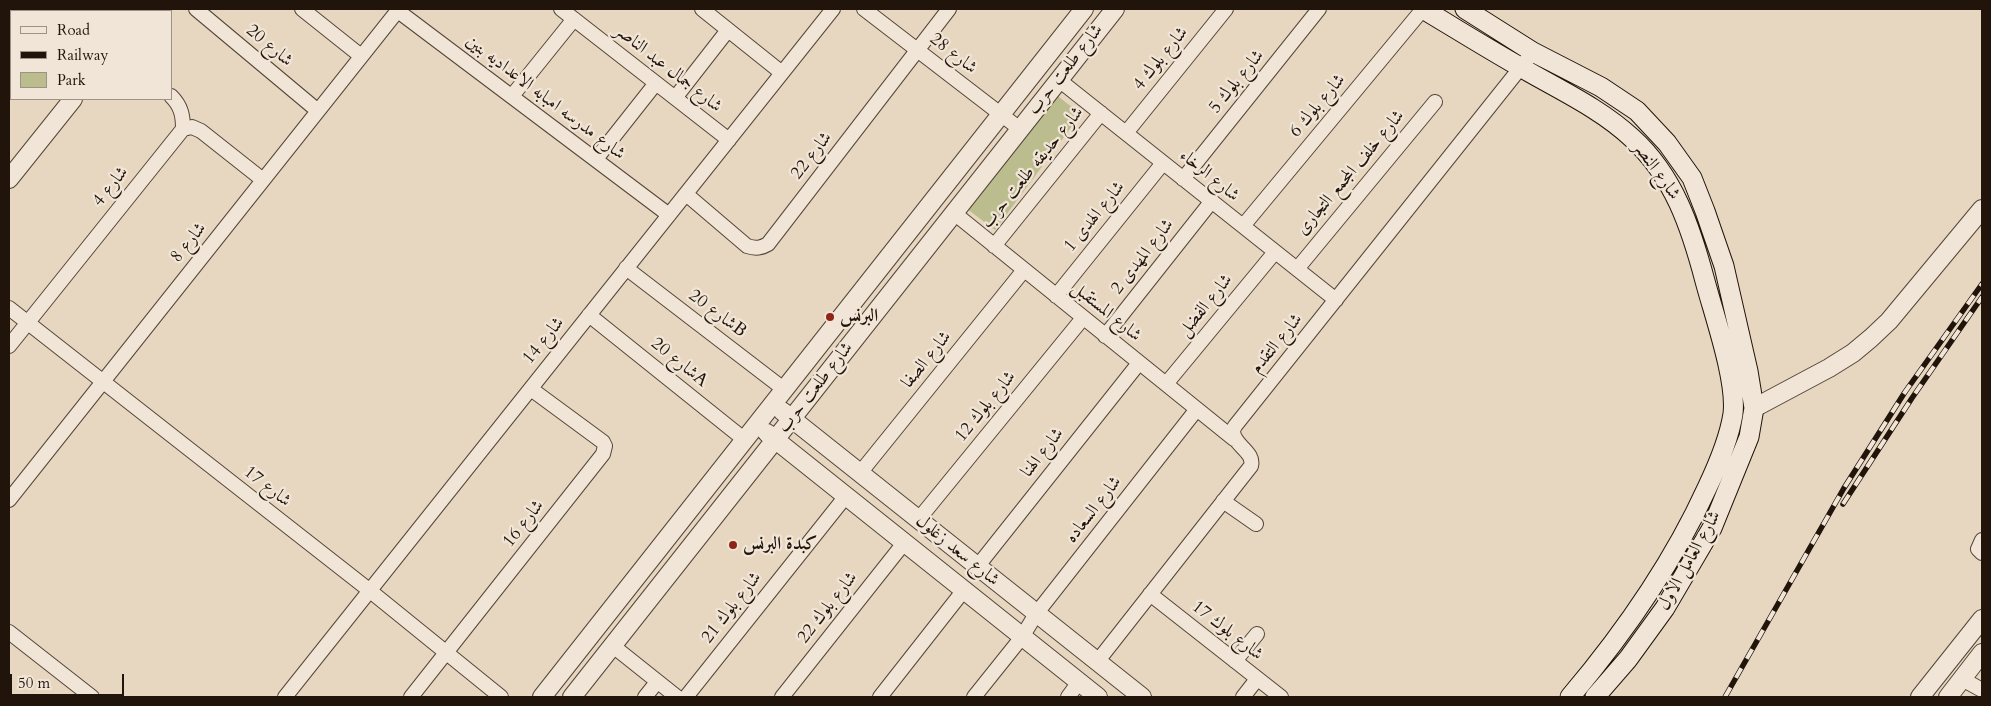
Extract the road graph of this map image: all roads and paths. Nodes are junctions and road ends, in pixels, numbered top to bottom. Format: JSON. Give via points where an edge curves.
{"nodes":[{"id":1,"x":196,"y":9,"type":"edge"},
{"id":2,"x":302,"y":9,"type":"edge"},
{"id":3,"x":561,"y":9,"type":"edge"},
{"id":4,"x":702,"y":9,"type":"edge"},
{"id":5,"x":834,"y":9,"type":"edge"},
{"id":6,"x":864,"y":9,"type":"edge"},
{"id":7,"x":949,"y":9,"type":"edge"},
{"id":8,"x":1084,"y":9,"type":"edge"},
{"id":9,"x":1115,"y":9,"type":"edge"},
{"id":10,"x":1226,"y":9,"type":"edge"},
{"id":11,"x":1319,"y":9,"type":"edge"},
{"id":12,"x":1423,"y":9,"type":"edge"},
{"id":13,"x":1465,"y":9,"type":"edge"},
{"id":14,"x":399,"y":10,"type":"edge"},
{"id":15,"x":574,"y":19,"type":"junction"},
{"id":16,"x":728,"y":30,"type":"junction"},
{"id":17,"x":917,"y":50,"type":"junction"},
{"id":18,"x":1533,"y":52,"type":"junction"},
{"id":19,"x":361,"y":56,"type":"junction"},
{"id":20,"x":1521,"y":68,"type":"junction"},
{"id":21,"x":782,"y":73,"type":"junction"},
{"id":22,"x":1059,"y":80,"type":"junction"},
{"id":23,"x":656,"y":83,"type":"junction"},
{"id":24,"x":512,"y":96,"type":"junction"},
{"id":25,"x":172,"y":97,"type":"edge"},
{"id":26,"x":675,"y":98,"type":"junction"},
{"id":27,"x":72,"y":100,"type":"edge"},
{"id":28,"x":1434,"y":102,"type":"dead end"},
{"id":29,"x":318,"y":111,"type":"junction"},
{"id":30,"x":1101,"y":113,"type":"junction"},
{"id":31,"x":1000,"y":114,"type":"junction"},
{"id":32,"x":183,"y":129,"type":"junction"},
{"id":33,"x":1020,"y":129,"type":"junction"},
{"id":34,"x":1126,"y":133,"type":"junction"},
{"id":35,"x":729,"y":140,"type":"junction"},
{"id":36,"x":596,"y":159,"type":"junction"},
{"id":37,"x":1163,"y":163,"type":"junction"},
{"id":38,"x":9,"y":179,"type":"edge"},
{"id":39,"x":1184,"y":179,"type":"junction"},
{"id":40,"x":264,"y":180,"type":"junction"},
{"id":41,"x":686,"y":194,"type":"junction"},
{"id":42,"x":1211,"y":202,"type":"junction"},
{"id":43,"x":1982,"y":209,"type":"edge"},
{"id":44,"x":954,"y":213,"type":"junction"},
{"id":45,"x":669,"y":215,"type":"junction"},
{"id":46,"x":1243,"y":226,"type":"junction"},
{"id":47,"x":994,"y":246,"type":"junction"},
{"id":48,"x":1275,"y":252,"type":"junction"},
{"id":49,"x":626,"y":268,"type":"junction"},
{"id":50,"x":1297,"y":269,"type":"junction"},
{"id":51,"x":1024,"y":270,"type":"junction"},
{"id":52,"x":1056,"y":296,"type":"junction"},
{"id":53,"x":1336,"y":300,"type":"junction"},
{"id":54,"x":9,"y":308,"type":"edge"},
{"id":55,"x":589,"y":315,"type":"junction"},
{"id":56,"x":1083,"y":318,"type":"junction"},
{"id":57,"x":27,"y":323,"type":"junction"},
{"id":58,"x":1105,"y":336,"type":"junction"},
{"id":59,"x":9,"y":346,"type":"edge"},
{"id":60,"x":1139,"y":363,"type":"junction"},
{"id":61,"x":102,"y":382,"type":"junction"},
{"id":62,"x":1166,"y":384,"type":"junction"},
{"id":63,"x":530,"y":389,"type":"junction"},
{"id":64,"x":785,"y":390,"type":"junction"},
{"id":65,"x":773,"y":404,"type":"junction"},
{"id":66,"x":1754,"y":408,"type":"junction"},
{"id":67,"x":1197,"y":409,"type":"junction"},
{"id":68,"x":1733,"y":412,"type":"junction"},
{"id":69,"x":792,"y":419,"type":"junction"},
{"id":70,"x":757,"y":425,"type":"junction"},
{"id":71,"x":1234,"y":439,"type":"junction"},
{"id":72,"x":745,"y":440,"type":"junction"},
{"id":73,"x":775,"y":440,"type":"junction"},
{"id":74,"x":860,"y":474,"type":"junction"},
{"id":75,"x":846,"y":496,"type":"junction"},
{"id":76,"x":9,"y":500,"type":"edge"},
{"id":77,"x":1223,"y":501,"type":"junction"},
{"id":78,"x":918,"y":520,"type":"junction"},
{"id":79,"x":1256,"y":524,"type":"dead end"},
{"id":80,"x":1982,"y":540,"type":"edge"},
{"id":81,"x":904,"y":543,"type":"junction"},
{"id":82,"x":1982,"y":553,"type":"edge"},
{"id":83,"x":977,"y":567,"type":"junction"},
{"id":84,"x":369,"y":590,"type":"junction"},
{"id":85,"x":964,"y":590,"type":"junction"},
{"id":86,"x":1150,"y":594,"type":"junction"},
{"id":87,"x":1036,"y":614,"type":"junction"},
{"id":88,"x":1982,"y":619,"type":"edge"},
{"id":89,"x":9,"y":632,"type":"edge"},
{"id":90,"x":1257,"y":634,"type":"dead end"},
{"id":91,"x":1022,"y":636,"type":"junction"},
{"id":92,"x":613,"y":646,"type":"junction"},
{"id":93,"x":446,"y":653,"type":"junction"},
{"id":94,"x":1982,"y":653,"type":"edge"},
{"id":95,"x":1235,"y":661,"type":"junction"},
{"id":96,"x":1097,"y":662,"type":"junction"},
{"id":97,"x":1258,"y":679,"type":"junction"},
{"id":98,"x":1962,"y":679,"type":"junction"},
{"id":99,"x":657,"y":682,"type":"junction"},
{"id":100,"x":1080,"y":682,"type":"junction"},
{"id":101,"x":1982,"y":690,"type":"edge"},
{"id":102,"x":92,"y":697,"type":"edge"},
{"id":103,"x":286,"y":697,"type":"edge"},
{"id":104,"x":411,"y":697,"type":"edge"},
{"id":105,"x":501,"y":697,"type":"edge"},
{"id":106,"x":542,"y":697,"type":"edge"},
{"id":107,"x":572,"y":697,"type":"edge"},
{"id":108,"x":645,"y":697,"type":"edge"},
{"id":109,"x":677,"y":697,"type":"edge"},
{"id":110,"x":686,"y":697,"type":"edge"},
{"id":111,"x":782,"y":697,"type":"edge"},
{"id":112,"x":880,"y":697,"type":"edge"},
{"id":113,"x":974,"y":697,"type":"edge"},
{"id":114,"x":1068,"y":697,"type":"edge"},
{"id":115,"x":1098,"y":697,"type":"edge"},
{"id":116,"x":1142,"y":697,"type":"edge"},
{"id":117,"x":1243,"y":697,"type":"edge"},
{"id":118,"x":1280,"y":697,"type":"edge"},
{"id":119,"x":1570,"y":697,"type":"edge"},
{"id":120,"x":1595,"y":697,"type":"edge"},
{"id":121,"x":1920,"y":697,"type":"edge"},
{"id":122,"x":1948,"y":697,"type":"edge"}],
"edges":[{"from":1,"to":29,"type":"street","name":"شارع 20"},
{"from":2,"to":19,"type":"street"},
{"from":3,"to":15,"type":"street","name":"شارع جمال عبد الناصر"},
{"from":4,"to":16,"type":"street"},
{"from":5,"to":21,"type":"street","name":"شارع 14"},
{"from":6,"to":17,"type":"street","name":"شارع 28"},
{"from":7,"to":17,"type":"street","name":"شارع 22"},
{"from":8,"to":31,"type":"street","name":"شارع طلعت حرب"},
{"from":9,"to":22,"type":"street","name":"شارع طلعت حرب"},
{"from":10,"to":34,"type":"street","name":"شارع بلوك 4"},
{"from":11,"to":39,"type":"street","name":"شارع بلوك 5"},
{"from":12,"to":20,"type":"main road","name":"شارع النصر"},
{"from":12,"to":46,"type":"street","name":"شارع بلوك 6"},
{"from":13,"to":18,"type":"main road","name":"شارع النصر"},
{"from":14,"to":19,"type":"street","name":"شارع 8"},
{"from":14,"to":24,"type":"street","name":"شارع مدرسه امبابه الاعداديه بنين"},
{"from":15,"to":23,"type":"street","name":"شارع جمال عبد الناصر"},
{"from":15,"to":24,"type":"street"},
{"from":16,"to":21,"type":"street"},
{"from":16,"to":26,"type":"street"},
{"from":17,"to":31,"type":"street","name":"شارع 28"},
{"from":17,"to":41,"type":"street","name":"شارع 22","via":[[762,248],[747,246]]},
{"from":18,"to":20,"type":"street","name":"شارع التقدم"},
{"from":18,"to":66,"type":"main road","name":"شارع النصر","via":[[1601,87],[1637,111],[1667,143],[1692,178],[1724,266]]},
{"from":19,"to":29,"type":"street","name":"شارع 8"},
{"from":20,"to":53,"type":"street","name":"شارع التقدم"},
{"from":20,"to":68,"type":"main road","name":"شارع النصر","via":[[1613,121],[1634,139],[1668,181],[1691,231],[1728,366]]},
{"from":21,"to":35,"type":"street","name":"شارع 14"},
{"from":22,"to":30,"type":"street","name":"شارع الرخاء"},
{"from":22,"to":33,"type":"street","name":"شارع طلعت حرب"},
{"from":23,"to":26,"type":"street","name":"شارع جمال عبد الناصر"},
{"from":23,"to":36,"type":"street"},
{"from":24,"to":36,"type":"street","name":"شارع مدرسه امبابه الاعداديه بنين"},
{"from":25,"to":32,"type":"street","via":[[183,116]]},
{"from":26,"to":35,"type":"street","name":"شارع جمال عبد الناصر"},
{"from":27,"to":38,"type":"street"},
{"from":28,"to":50,"type":"street","name":"شارع خلف المجمع التجارى"},
{"from":29,"to":40,"type":"street","name":"شارع 8"},
{"from":30,"to":34,"type":"street","name":"شارع الرخاء"},
{"from":30,"to":47,"type":"street","name":"شارع حديقه طلعت حرب"},
{"from":31,"to":33,"type":"street","name":"شارع 28"},
{"from":31,"to":64,"type":"street","name":"شارع طلعت حرب"},
{"from":32,"to":40,"type":"street","via":[[192,127],[201,131]]},
{"from":32,"to":57,"type":"street","name":"شارع 4"},
{"from":33,"to":44,"type":"street","name":"شارع طلعت حرب"},
{"from":34,"to":37,"type":"street","name":"شارع الرخاء"},
{"from":35,"to":41,"type":"street","name":"شارع 14"},
{"from":36,"to":45,"type":"street","name":"شارع مدرسه امبابه الاعداديه بنين"},
{"from":37,"to":39,"type":"street","name":"شارع الرخاء"},
{"from":37,"to":52,"type":"street","name":"شارع الهدى 1"},
{"from":39,"to":42,"type":"street","name":"شارع الرخاء"},
{"from":40,"to":61,"type":"street","name":"شارع 8"},
{"from":41,"to":45,"type":"street","name":"شارع 14"},
{"from":42,"to":46,"type":"street","name":"شارع الرخاء"},
{"from":42,"to":58,"type":"street","name":"شارع المهدى 2"},
{"from":43,"to":66,"type":"street","via":[[1872,338],[1830,368]]},
{"from":44,"to":47,"type":"street","name":"شارع المستقبل"},
{"from":44,"to":69,"type":"street","name":"شارع طلعت حرب"},
{"from":45,"to":49,"type":"street","name":"شارع 14"},
{"from":46,"to":48,"type":"street","name":"شارع الرخاء"},
{"from":47,"to":51,"type":"street","name":"شارع المستقبل"},
{"from":48,"to":50,"type":"street","name":"شارع الرخاء"},
{"from":48,"to":62,"type":"street","name":"شارع الفضل"},
{"from":49,"to":55,"type":"street","name":"شارع 14"},
{"from":49,"to":64,"type":"street","name":"شارع 20B"},
{"from":50,"to":53,"type":"street","name":"شارع الرخاء"},
{"from":51,"to":52,"type":"street","name":"شارع المستقبل"},
{"from":51,"to":74,"type":"street","name":"شارع الصفا"},
{"from":52,"to":56,"type":"street","name":"شارع المستقبل"},
{"from":53,"to":71,"type":"street","name":"شارع التقدم","via":[[1235,426]]},
{"from":54,"to":57,"type":"street","name":"شارع 17"},
{"from":55,"to":63,"type":"street","name":"شارع 14"},
{"from":55,"to":72,"type":"street","name":"شارع 20A"},
{"from":56,"to":58,"type":"street","name":"شارع المستقبل"},
{"from":56,"to":78,"type":"street","name":"شارع بلوك 12"},
{"from":57,"to":59,"type":"street","name":"شارع 4"},
{"from":57,"to":61,"type":"street","name":"شارع 17"},
{"from":58,"to":60,"type":"street","name":"شارع المستقبل"},
{"from":60,"to":62,"type":"street","name":"شارع المستقبل"},
{"from":60,"to":83,"type":"street","name":"شارع الهنا"},
{"from":61,"to":76,"type":"street","name":"شارع 8"},
{"from":61,"to":84,"type":"street","name":"شارع 17"},
{"from":62,"to":67,"type":"street","name":"شارع المستقبل"},
{"from":63,"to":84,"type":"street","name":"شارع 14"},
{"from":63,"to":93,"type":"street","name":"شارع 16","via":[[603,442],[605,450]]},
{"from":64,"to":65,"type":"street","name":"شارع طلعت حرب"},
{"from":65,"to":69,"type":"street","name":"شارع سعد زغلول"},
{"from":65,"to":70,"type":"street","name":"شارع طلعت حرب"},
{"from":66,"to":68,"type":"main road"},
{"from":66,"to":120,"type":"main road","name":"شارع العامل الاول","via":[[1749,437],[1699,552],[1665,608]]},
{"from":67,"to":71,"type":"street","name":"شارع المستقبل"},
{"from":67,"to":87,"type":"street","name":"شارع السعاده"},
{"from":68,"to":119,"type":"main road","name":"شارع العامل الاول","via":[[1720,458],[1679,544],[1646,599]]},
{"from":69,"to":73,"type":"street","name":"شارع طلعت حرب"},
{"from":69,"to":74,"type":"street","name":"شارع سعد زغلول"},
{"from":70,"to":72,"type":"street","name":"شارع طلعت حرب"},
{"from":70,"to":73,"type":"street","name":"شارع سعد زغلول"},
{"from":71,"to":77,"type":"street","via":[[1252,461]]},
{"from":72,"to":106,"type":"street","name":"شارع طلعت حرب"},
{"from":73,"to":75,"type":"street","name":"شارع سعد زغلول"},
{"from":73,"to":92,"type":"street","name":"شارع طلعت حرب"},
{"from":74,"to":78,"type":"street","name":"شارع سعد زغلول"},
{"from":75,"to":81,"type":"street","name":"شارع سعد زغلول"},
{"from":75,"to":110,"type":"street","name":"شارع بلوك 21"},
{"from":77,"to":79,"type":"street"},
{"from":77,"to":86,"type":"street"},
{"from":78,"to":83,"type":"street","name":"شارع سعد زغلول"},
{"from":80,"to":82,"type":"street","via":[[1978,546]]},
{"from":81,"to":85,"type":"street","name":"شارع سعد زغلول"},
{"from":81,"to":111,"type":"street","name":"شارع بلوك 22"},
{"from":83,"to":87,"type":"street","name":"شارع سعد زغلول"},
{"from":84,"to":93,"type":"street","name":"شارع 17"},
{"from":84,"to":103,"type":"street","name":"شارع 14"},
{"from":85,"to":91,"type":"street","name":"شارع سعد زغلول"},
{"from":85,"to":112,"type":"street"},
{"from":86,"to":95,"type":"street","name":"شارع بلوك 17"},
{"from":86,"to":96,"type":"street"},
{"from":87,"to":91,"type":"street","name":"شارع السعاده"},
{"from":87,"to":96,"type":"street","name":"شارع سعد زغلول"},
{"from":88,"to":121,"type":"street"},
{"from":89,"to":102,"type":"street"},
{"from":90,"to":95,"type":"street"},
{"from":91,"to":100,"type":"street","name":"شارع سعد زغلول"},
{"from":91,"to":113,"type":"street","name":"شارع السعاده"},
{"from":92,"to":99,"type":"street"},
{"from":92,"to":107,"type":"street","name":"شارع طلعت حرب"},
{"from":93,"to":104,"type":"street","name":"شارع 16"},
{"from":93,"to":105,"type":"street","name":"شارع 17"},
{"from":94,"to":98,"type":"street"},
{"from":95,"to":97,"type":"street","name":"شارع بلوك 17"},
{"from":96,"to":116,"type":"street","name":"شارع سعد زغلول"},
{"from":97,"to":117,"type":"street"},
{"from":97,"to":118,"type":"street","name":"شارع بلوك 17"},
{"from":98,"to":101,"type":"street"},
{"from":98,"to":122,"type":"street"},
{"from":99,"to":108,"type":"street"},
{"from":99,"to":109,"type":"street"},
{"from":100,"to":114,"type":"street"},
{"from":100,"to":115,"type":"street","name":"شارع سعد زغلول"}]}
